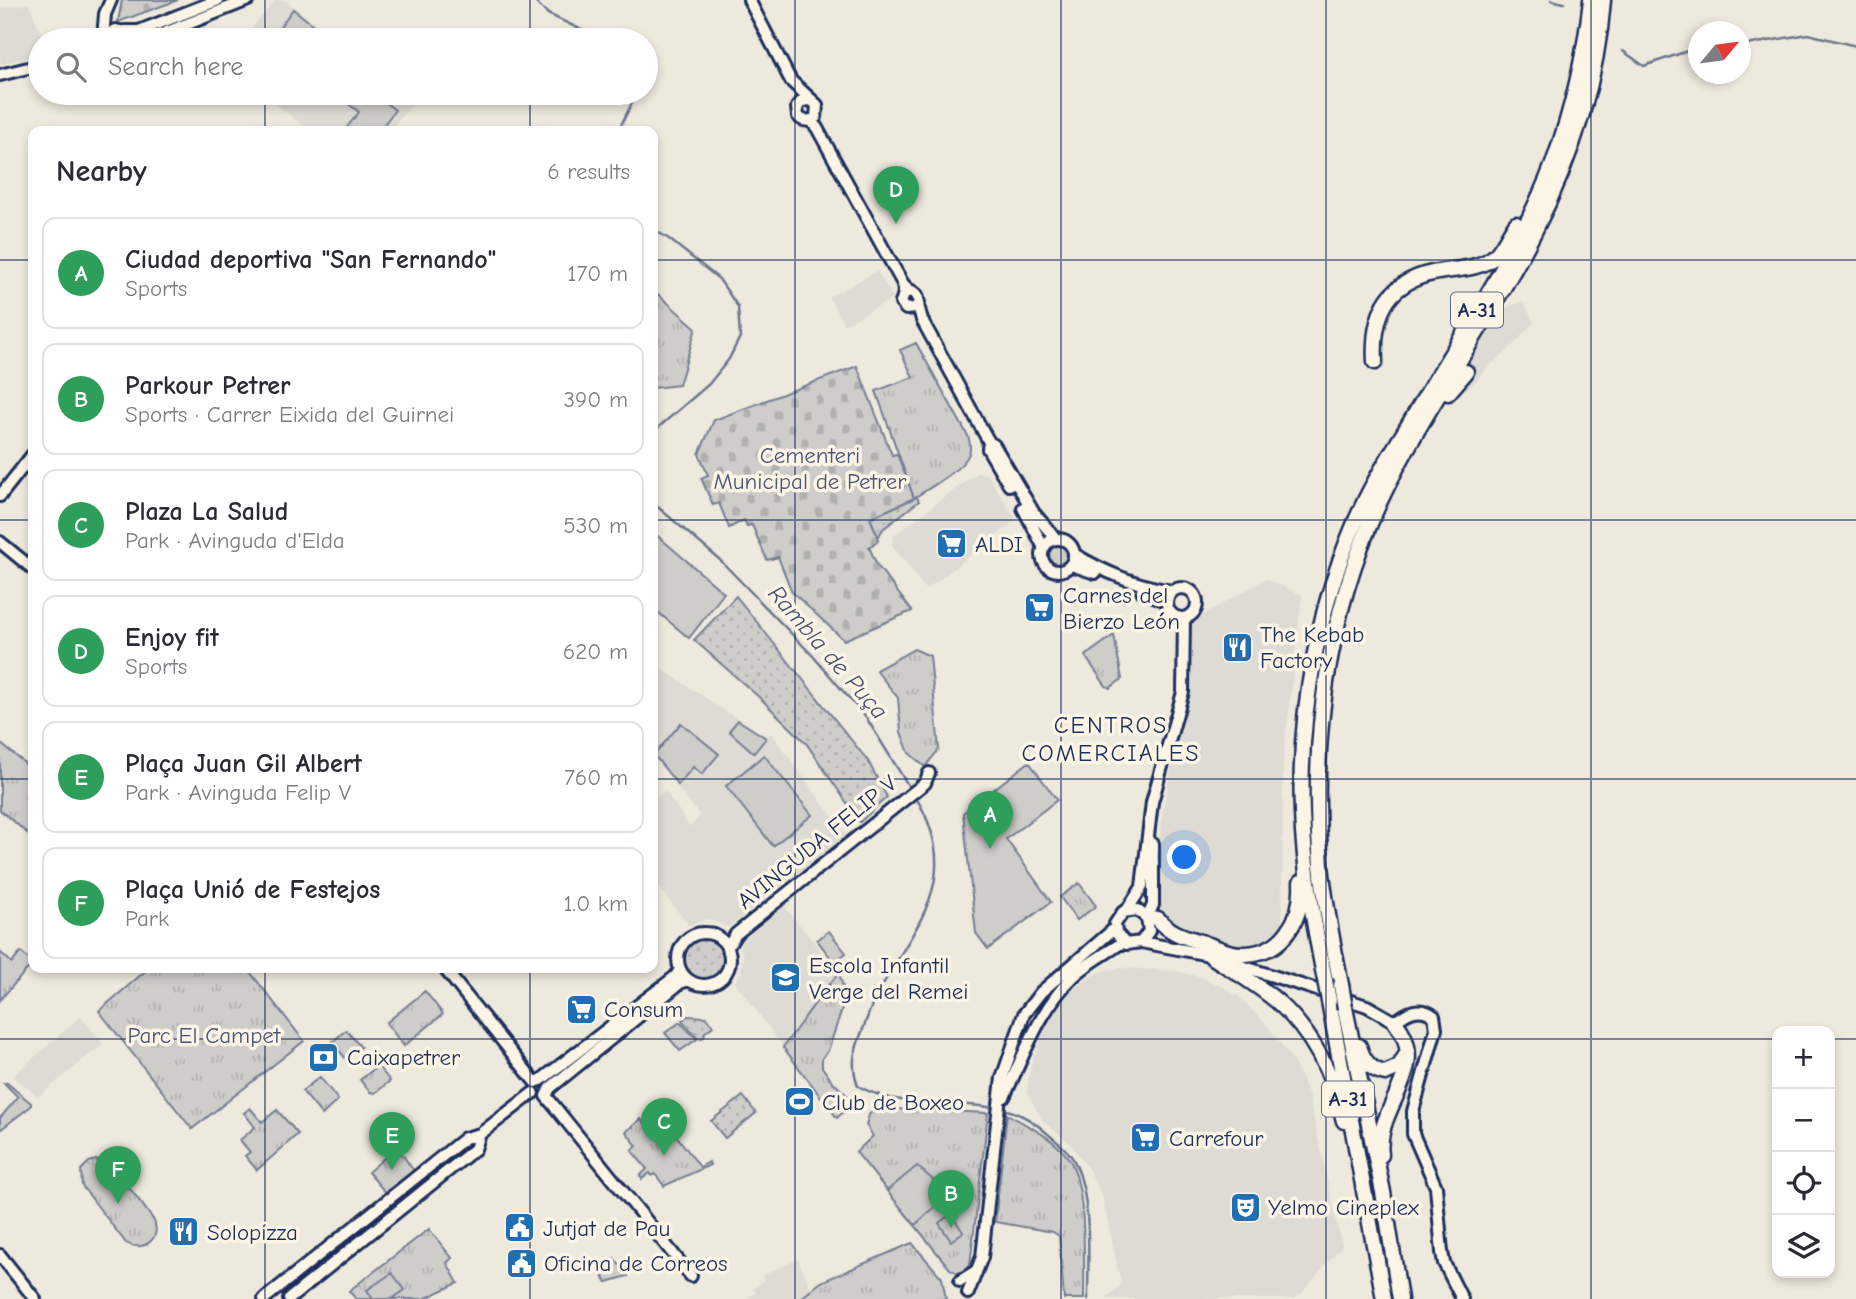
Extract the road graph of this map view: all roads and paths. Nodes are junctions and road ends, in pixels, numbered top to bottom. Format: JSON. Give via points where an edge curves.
{"nodes":[{"id":1,"x":218,"y":0,"type":"edge"},
{"id":2,"x":248,"y":0,"type":"edge"},
{"id":3,"x":749,"y":0,"type":"edge"},
{"id":4,"x":1591,"y":0,"type":"edge"},
{"id":5,"x":1603,"y":0,"type":"edge"},
{"id":6,"x":111,"y":1,"type":"edge"},
{"id":7,"x":103,"y":28,"type":"edge"},
{"id":8,"x":120,"y":28,"type":"edge"},
{"id":9,"x":147,"y":28,"type":"edge"},
{"id":10,"x":177,"y":28,"type":"edge"},
{"id":11,"x":28,"y":68,"type":"edge"},
{"id":12,"x":0,"y":75,"type":"edge"},
{"id":13,"x":791,"y":81,"type":"junction"},
{"id":14,"x":810,"y":100,"type":"junction"},
{"id":15,"x":1571,"y":106,"type":"junction"},
{"id":16,"x":797,"y":107,"type":"junction"},
{"id":17,"x":814,"y":122,"type":"junction"},
{"id":18,"x":1533,"y":234,"type":"junction"},
{"id":19,"x":1519,"y":274,"type":"dead end"},
{"id":20,"x":1375,"y":362,"type":"dead end"},
{"id":21,"x":1466,"y":372,"type":"dead end"},
{"id":22,"x":1419,"y":429,"type":"junction"},
{"id":23,"x":989,"y":442,"type":"junction"},
{"id":24,"x":28,"y":460,"type":"edge"},
{"id":25,"x":0,"y":496,"type":"edge"},
{"id":26,"x":1056,"y":540,"type":"junction"},
{"id":27,"x":0,"y":542,"type":"edge"},
{"id":28,"x":1044,"y":548,"type":"junction"},
{"id":29,"x":1073,"y":559,"type":"junction"},
{"id":30,"x":28,"y":565,"type":"edge"},
{"id":31,"x":1169,"y":596,"type":"junction"},
{"id":32,"x":1184,"y":619,"type":"junction"},
{"id":33,"x":928,"y":782,"type":"dead end"},
{"id":34,"x":1156,"y":793,"type":"junction"},
{"id":35,"x":1302,"y":814,"type":"junction"},
{"id":36,"x":1127,"y":910,"type":"junction"},
{"id":37,"x":1151,"y":920,"type":"junction"},
{"id":38,"x":1115,"y":928,"type":"junction"},
{"id":39,"x":1123,"y":942,"type":"junction"},
{"id":40,"x":1141,"y":942,"type":"junction"},
{"id":41,"x":724,"y":943,"type":"junction"},
{"id":42,"x":1191,"y":950,"type":"junction"},
{"id":43,"x":1211,"y":956,"type":"junction"},
{"id":44,"x":680,"y":969,"type":"junction"},
{"id":45,"x":448,"y":973,"type":"edge"},
{"id":46,"x":688,"y":980,"type":"junction"},
{"id":47,"x":1345,"y":1008,"type":"junction"},
{"id":48,"x":1395,"y":1022,"type":"junction"},
{"id":49,"x":1407,"y":1047,"type":"junction"},
{"id":50,"x":541,"y":1088,"type":"junction"},
{"id":51,"x":1000,"y":1104,"type":"junction"},
{"id":52,"x":480,"y":1134,"type":"junction"},
{"id":53,"x":1383,"y":1192,"type":"junction"},
{"id":54,"x":1365,"y":1199,"type":"junction"},
{"id":55,"x":0,"y":1255,"type":"edge"},
{"id":56,"x":976,"y":1271,"type":"junction"},
{"id":57,"x":691,"y":1276,"type":"dead end"},
{"id":58,"x":960,"y":1281,"type":"dead end"},
{"id":59,"x":968,"y":1293,"type":"dead end"},
{"id":60,"x":35,"y":1299,"type":"edge"},
{"id":61,"x":264,"y":1299,"type":"edge"},
{"id":62,"x":289,"y":1299,"type":"edge"},
{"id":63,"x":1384,"y":1299,"type":"edge"},
{"id":64,"x":1401,"y":1299,"type":"edge"},
{"id":65,"x":1462,"y":1299,"type":"edge"}],
"edges":[{"from":1,"to":9,"type":"street"},
{"from":2,"to":10,"type":"street"},
{"from":3,"to":13,"type":"street"},
{"from":4,"to":15,"type":"highway","number":"A-31"},
{"from":5,"to":18,"type":"highway","number":"A-31","via":[[1580,120]]},
{"from":6,"to":7,"type":"street"},
{"from":6,"to":8,"type":"street","via":[[111,17]]},
{"from":11,"to":12,"type":"street"},
{"from":13,"to":14,"type":"street"},
{"from":13,"to":16,"type":"street"},
{"from":14,"to":16,"type":"street"},
{"from":14,"to":17,"type":"street","via":[[818,108]]},
{"from":15,"to":20,"type":"highway","via":[[1529,201],[1495,256],[1473,267],[1414,279],[1397,288],[1379,315]]},
{"from":15,"to":35,"type":"highway","number":"A-31","via":[[1537,201],[1364,503],[1349,538],[1314,663],[1306,714]]},
{"from":16,"to":17,"type":"street","via":[[800,118]]},
{"from":17,"to":23,"type":"street","via":[[905,289],[918,295],[914,307]]},
{"from":18,"to":19,"type":"highway","via":[[1534,246]]},
{"from":18,"to":22,"type":"highway","number":"A-31"},
{"from":21,"to":22,"type":"highway","via":[[1432,419]]},
{"from":22,"to":47,"type":"highway","number":"A-31","bridge":true,"via":[[1362,544],[1331,647],[1323,701],[1318,817],[1324,887]]},
{"from":23,"to":26,"type":"street"},
{"from":23,"to":28,"type":"street","via":[[988,449]]},
{"from":24,"to":25,"type":"street"},
{"from":26,"to":28,"type":"street"},
{"from":26,"to":29,"type":"street","via":[[1068,543]]},
{"from":27,"to":30,"type":"street"},
{"from":28,"to":29,"type":"street","via":[[1043,560],[1052,570],[1059,572]]},
{"from":29,"to":31,"type":"street"},
{"from":31,"to":32,"type":"street","via":[[1168,610]]},
{"from":31,"to":32,"type":"street","via":[[1185,587],[1194,593],[1196,609]]},
{"from":32,"to":34,"type":"street","via":[[1183,692]]},
{"from":33,"to":41,"type":"street","name":"AVINGUDA FELIP V"},
{"from":34,"to":36,"type":"street","via":[[1142,887]]},
{"from":34,"to":37,"type":"street"},
{"from":35,"to":37,"type":"highway","via":[[1297,833],[1302,895],[1298,916],[1276,943],[1248,954],[1230,952],[1175,934]]},
{"from":35,"to":54,"type":"highway","number":"A-31","bridge":true,"via":[[1314,925]]},
{"from":36,"to":37,"type":"street","via":[[1137,910]]},
{"from":36,"to":38,"type":"street","via":[[1119,915]]},
{"from":37,"to":40,"type":"street"},
{"from":37,"to":42,"type":"street","via":[[1169,938]]},
{"from":38,"to":39,"type":"street"},
{"from":38,"to":51,"type":"street","via":[[1027,1008],[1002,1078]]},
{"from":39,"to":40,"type":"street"},
{"from":39,"to":51,"type":"street","via":[[1083,969],[1058,994],[1037,1025]]},
{"from":40,"to":42,"type":"street"},
{"from":41,"to":44,"type":"street","via":[[704,933],[687,939],[678,955]]},
{"from":41,"to":46,"type":"street","via":[[730,964],[719,981],[702,985]]},
{"from":42,"to":43,"type":"street"},
{"from":43,"to":48,"type":"street","via":[[1367,1006]]},
{"from":43,"to":54,"type":"highway","via":[[1279,1003],[1315,1048],[1343,1115]]},
{"from":44,"to":46,"type":"street"},
{"from":44,"to":50,"type":"street"},
{"from":45,"to":50,"type":"street"},
{"from":46,"to":50,"type":"street"},
{"from":47,"to":49,"type":"highway","via":[[1361,1054],[1373,1070],[1395,1070]]},
{"from":47,"to":53,"type":"highway","number":"A-31"},
{"from":48,"to":49,"type":"highway"},
{"from":48,"to":65,"type":"street","via":[[1423,1010],[1436,1025],[1413,1111],[1413,1134],[1436,1187],[1444,1263]]},
{"from":49,"to":53,"type":"highway","via":[[1404,1078],[1381,1129]]},
{"from":50,"to":52,"type":"street"},
{"from":50,"to":57,"type":"street"},
{"from":51,"to":56,"type":"street"},
{"from":52,"to":61,"type":"street","via":[[465,1138]]},
{"from":52,"to":62,"type":"street","via":[[475,1149]]},
{"from":53,"to":64,"type":"highway","number":"A-31"},
{"from":54,"to":63,"type":"highway","number":"A-31"},
{"from":55,"to":60,"type":"street"},
{"from":56,"to":58,"type":"street"},
{"from":56,"to":59,"type":"street"}]}
